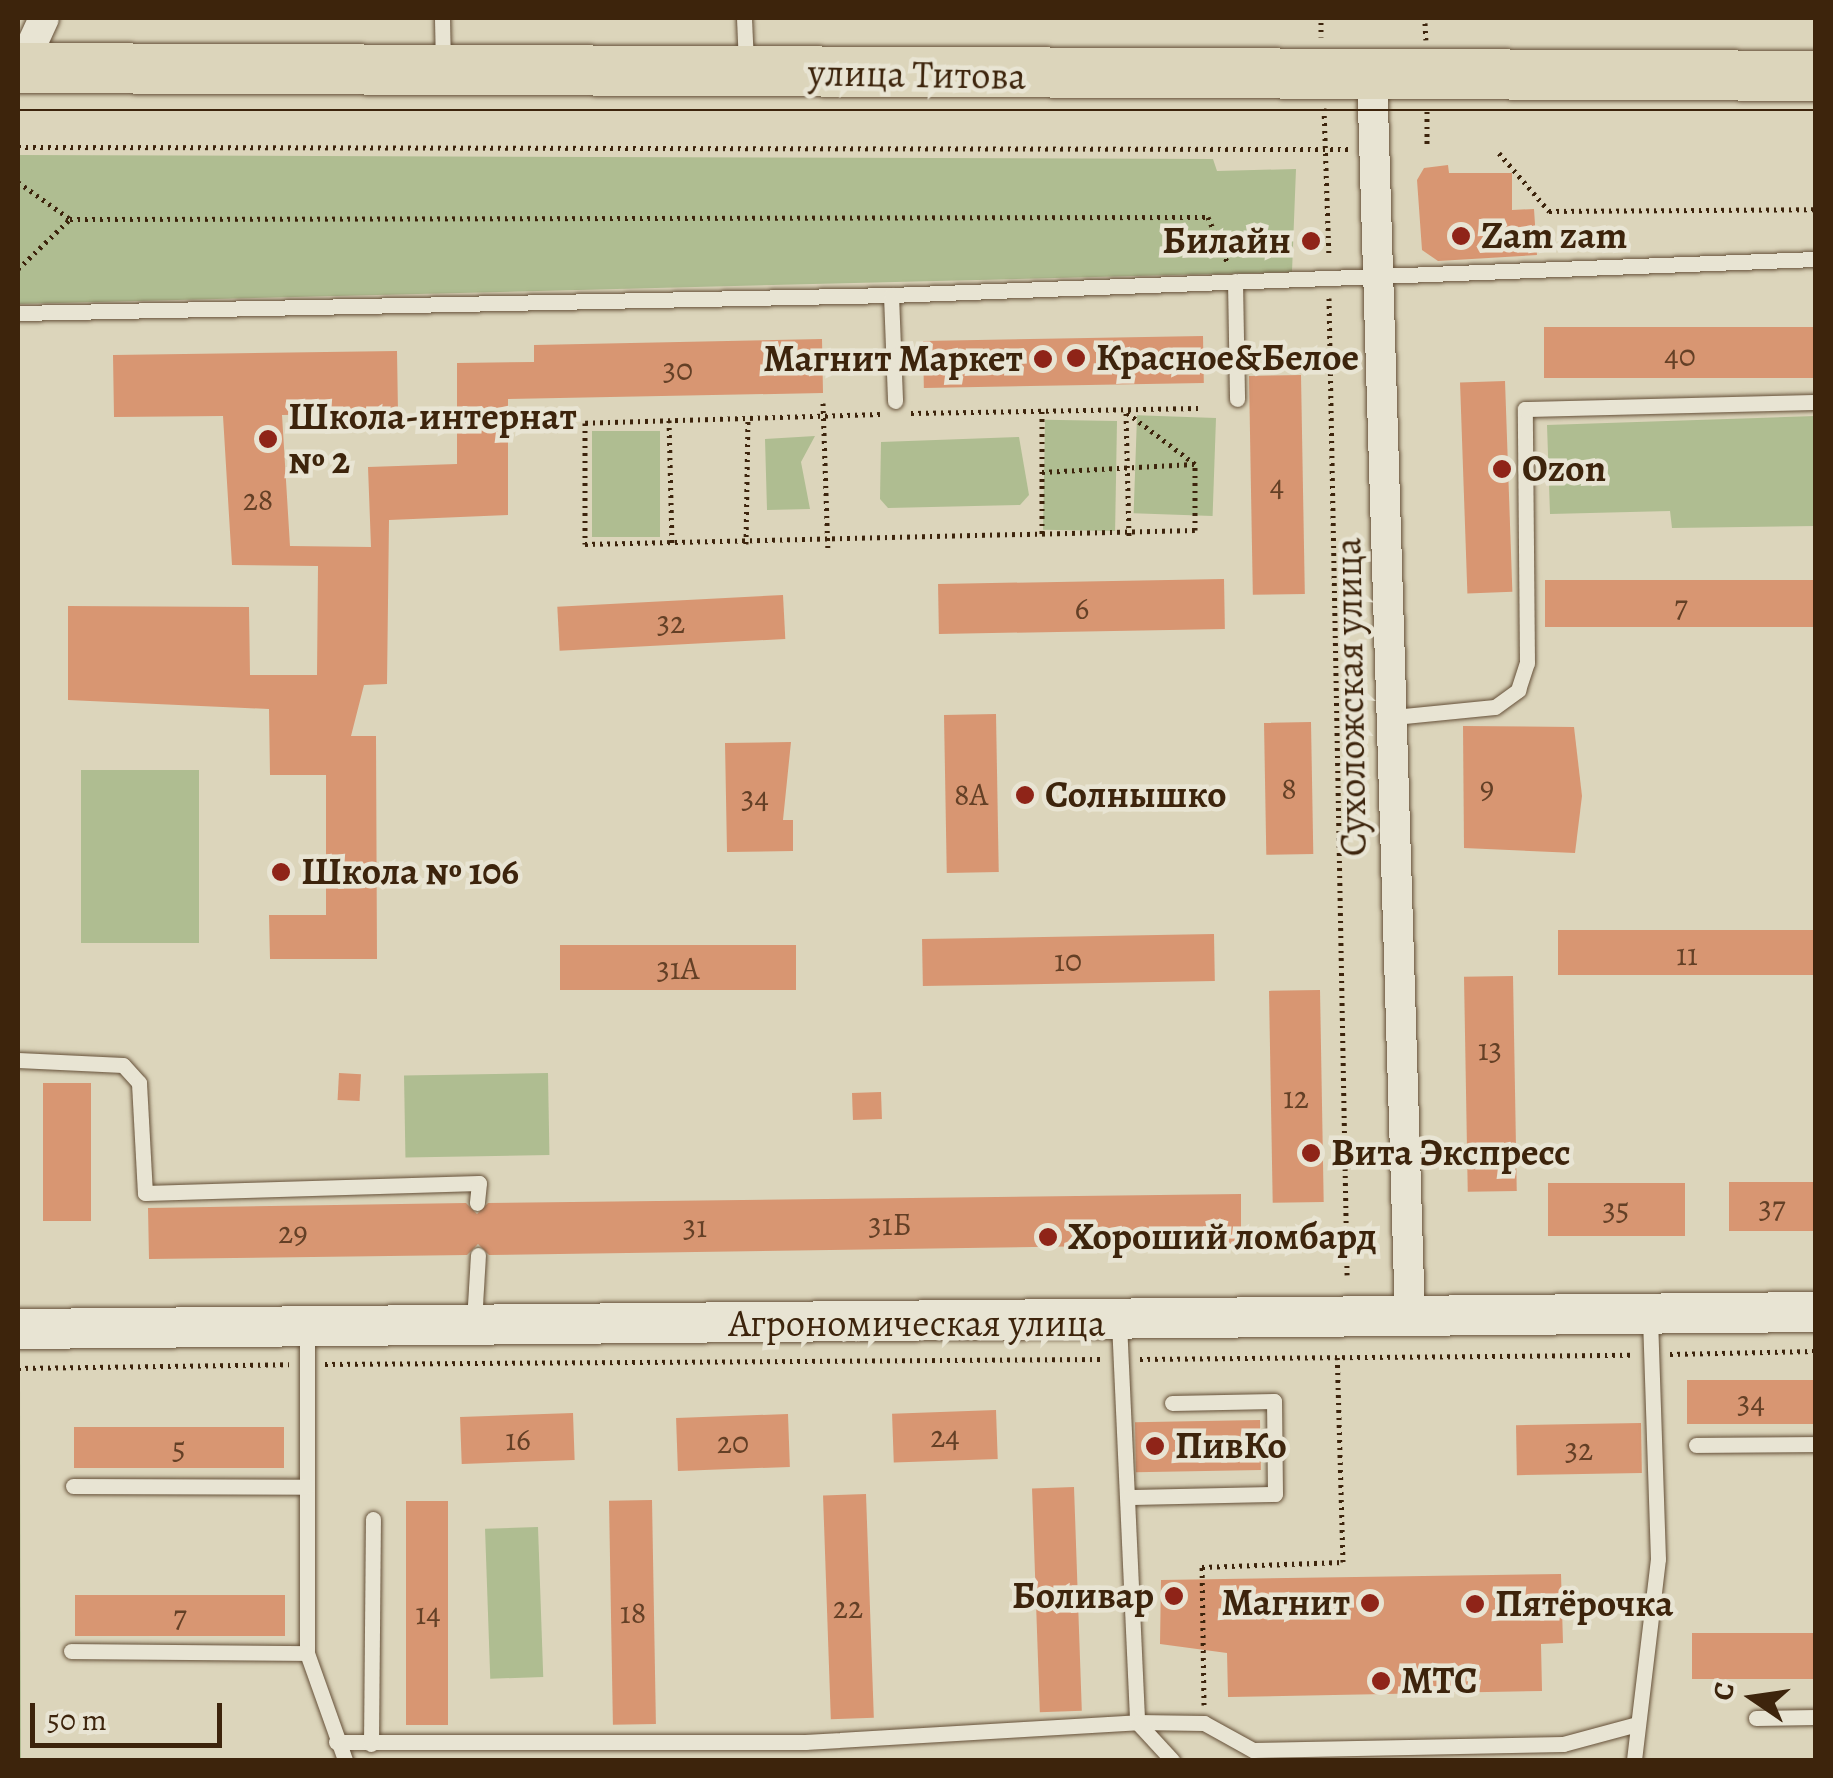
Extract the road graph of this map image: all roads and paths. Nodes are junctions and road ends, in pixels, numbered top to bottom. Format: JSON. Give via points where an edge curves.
{"nodes":[{"id":1,"x":44,"y":18,"type":"edge"},
{"id":2,"x":442,"y":18,"type":"edge"},
{"id":3,"x":744,"y":18,"type":"edge"},
{"id":4,"x":1320,"y":22,"type":"dead end"},
{"id":5,"x":19,"y":68,"type":"edge"},
{"id":6,"x":444,"y":72,"type":"junction"},
{"id":7,"x":746,"y":74,"type":"junction"},
{"id":8,"x":1322,"y":74,"type":"junction"},
{"id":9,"x":1372,"y":74,"type":"junction"},
{"id":10,"x":1816,"y":76,"type":"edge"},
{"id":11,"x":18,"y":147,"type":"edge"},
{"id":12,"x":1324,"y":149,"type":"junction"},
{"id":13,"x":1499,"y":153,"type":"dead end"},
{"id":14,"x":18,"y":182,"type":"edge"},
{"id":15,"x":1816,"y":209,"type":"edge"},
{"id":16,"x":70,"y":219,"type":"junction"},
{"id":17,"x":1816,"y":258,"type":"edge"},
{"id":18,"x":18,"y":269,"type":"edge"},
{"id":19,"x":1380,"y":276,"type":"junction"},
{"id":20,"x":1329,"y":278,"type":"junction"},
{"id":21,"x":1235,"y":281,"type":"junction"},
{"id":22,"x":892,"y":295,"type":"junction"},
{"id":23,"x":18,"y":313,"type":"edge"},
{"id":24,"x":1237,"y":399,"type":"dead end"},
{"id":25,"x":895,"y":401,"type":"dead end"},
{"id":26,"x":1816,"y":402,"type":"edge"},
{"id":27,"x":824,"y":404,"type":"dead end"},
{"id":28,"x":1042,"y":410,"type":"dead end"},
{"id":29,"x":748,"y":418,"type":"dead end"},
{"id":30,"x":669,"y":420,"type":"dead end"},
{"id":31,"x":585,"y":423,"type":"dead end"},
{"id":32,"x":1195,"y":464,"type":"junction"},
{"id":33,"x":1128,"y":469,"type":"junction"},
{"id":34,"x":1042,"y":472,"type":"junction"},
{"id":35,"x":1128,"y":536,"type":"junction"},
{"id":36,"x":1042,"y":538,"type":"junction"},
{"id":37,"x":827,"y":542,"type":"junction"},
{"id":38,"x":672,"y":544,"type":"junction"},
{"id":39,"x":746,"y":544,"type":"junction"},
{"id":40,"x":828,"y":552,"type":"dead end"},
{"id":41,"x":1394,"y":717,"type":"junction"},
{"id":42,"x":18,"y":1060,"type":"edge"},
{"id":43,"x":477,"y":1203,"type":"dead end"},
{"id":44,"x":478,"y":1255,"type":"dead end"},
{"id":45,"x":1347,"y":1275,"type":"dead end"},
{"id":46,"x":1816,"y":1312,"type":"edge"},
{"id":47,"x":1410,"y":1320,"type":"junction"},
{"id":48,"x":474,"y":1326,"type":"junction"},
{"id":49,"x":18,"y":1329,"type":"edge"},
{"id":50,"x":1650,"y":1335,"type":"junction"},
{"id":51,"x":1337,"y":1337,"type":"junction"},
{"id":52,"x":1120,"y":1341,"type":"junction"},
{"id":53,"x":306,"y":1346,"type":"junction"},
{"id":54,"x":1816,"y":1351,"type":"edge"},
{"id":55,"x":18,"y":1368,"type":"edge"},
{"id":56,"x":1172,"y":1403,"type":"dead end"},
{"id":57,"x":1816,"y":1444,"type":"edge"},
{"id":58,"x":1696,"y":1445,"type":"dead end"},
{"id":59,"x":74,"y":1486,"type":"dead end"},
{"id":60,"x":306,"y":1487,"type":"junction"},
{"id":61,"x":1128,"y":1498,"type":"junction"},
{"id":62,"x":373,"y":1520,"type":"dead end"},
{"id":63,"x":71,"y":1651,"type":"dead end"},
{"id":64,"x":307,"y":1653,"type":"junction"},
{"id":65,"x":1816,"y":1717,"type":"edge"},
{"id":66,"x":1756,"y":1718,"type":"dead end"},
{"id":67,"x":1137,"y":1722,"type":"junction"},
{"id":68,"x":1204,"y":1722,"type":"junction"},
{"id":69,"x":1634,"y":1724,"type":"junction"},
{"id":70,"x":336,"y":1742,"type":"junction"},
{"id":71,"x":370,"y":1744,"type":"junction"},
{"id":72,"x":345,"y":1760,"type":"edge"},
{"id":73,"x":1172,"y":1760,"type":"edge"},
{"id":74,"x":1634,"y":1760,"type":"edge"}],
"edges":[{"from":1,"to":5,"type":"street"},
{"from":2,"to":6,"type":"lane"},
{"from":3,"to":7,"type":"lane"},
{"from":4,"to":8,"type":"path"},
{"from":5,"to":6,"type":"main road","name":"улица Титова"},
{"from":6,"to":7,"type":"main road","name":"улица Титова"},
{"from":7,"to":8,"type":"main road","name":"улица Титова"},
{"from":8,"to":9,"type":"main road","name":"улица Титова"},
{"from":8,"to":12,"type":"path"},
{"from":9,"to":10,"type":"main road","name":"улица Титова"},
{"from":9,"to":19,"type":"street","name":"Сухоложская улица"},
{"from":11,"to":12,"type":"path"},
{"from":12,"to":20,"type":"path"},
{"from":13,"to":15,"type":"path","via":[[1550,211]]},
{"from":14,"to":16,"type":"path"},
{"from":16,"to":18,"type":"path"},
{"from":16,"to":21,"type":"path","via":[[1208,217]]},
{"from":17,"to":19,"type":"lane"},
{"from":19,"to":20,"type":"lane"},
{"from":19,"to":41,"type":"street","name":"Сухоложская улица"},
{"from":20,"to":21,"type":"lane"},
{"from":20,"to":45,"type":"path"},
{"from":21,"to":22,"type":"lane"},
{"from":21,"to":24,"type":"lane"},
{"from":22,"to":23,"type":"lane"},
{"from":22,"to":25,"type":"lane"},
{"from":26,"to":41,"type":"lane","via":[[1525,409],[1526,662],[1518,690],[1495,707]]},
{"from":27,"to":37,"type":"path"},
{"from":28,"to":34,"type":"path"},
{"from":29,"to":39,"type":"path"},
{"from":30,"to":38,"type":"path"},
{"from":31,"to":38,"type":"path","via":[[585,544]]},
{"from":32,"to":33,"type":"path"},
{"from":32,"to":33,"type":"path","via":[[1126,412]]},
{"from":32,"to":35,"type":"path","via":[[1195,530]]},
{"from":33,"to":34,"type":"path"},
{"from":33,"to":35,"type":"path"},
{"from":34,"to":36,"type":"path"},
{"from":35,"to":36,"type":"path"},
{"from":36,"to":37,"type":"path"},
{"from":37,"to":39,"type":"path"},
{"from":37,"to":40,"type":"path"},
{"from":38,"to":39,"type":"path"},
{"from":41,"to":47,"type":"street","name":"Сухоложская улица"},
{"from":42,"to":43,"type":"lane","via":[[123,1065],[139,1083],[145,1193],[479,1183]]},
{"from":44,"to":48,"type":"lane"},
{"from":46,"to":50,"type":"street","name":"Агрономическая улица"},
{"from":47,"to":50,"type":"street","name":"Агрономическая улица"},
{"from":47,"to":51,"type":"street","name":"Агрономическая улица"},
{"from":48,"to":52,"type":"street","name":"Агрономическая улица"},
{"from":48,"to":53,"type":"street","name":"Агрономическая улица"},
{"from":49,"to":53,"type":"street","name":"Агрономическая улица"},
{"from":50,"to":51,"type":"path"},
{"from":50,"to":54,"type":"path"},
{"from":50,"to":69,"type":"lane","via":[[1658,1559]]},
{"from":51,"to":52,"type":"street","name":"Агрономическая улица"},
{"from":51,"to":52,"type":"path"},
{"from":51,"to":68,"type":"path","via":[[1344,1562],[1202,1568]]},
{"from":52,"to":53,"type":"path"},
{"from":52,"to":61,"type":"lane"},
{"from":53,"to":55,"type":"path"},
{"from":53,"to":60,"type":"lane"},
{"from":56,"to":61,"type":"lane","via":[[1274,1401],[1275,1494]]},
{"from":57,"to":58,"type":"lane"},
{"from":59,"to":60,"type":"lane"},
{"from":60,"to":64,"type":"lane"},
{"from":61,"to":67,"type":"lane"},
{"from":62,"to":71,"type":"lane"},
{"from":63,"to":64,"type":"lane"},
{"from":64,"to":70,"type":"lane"},
{"from":65,"to":66,"type":"lane"},
{"from":67,"to":68,"type":"lane"},
{"from":67,"to":71,"type":"lane","via":[[804,1742]]},
{"from":67,"to":73,"type":"lane"},
{"from":68,"to":69,"type":"lane","via":[[1253,1750],[1563,1744]]},
{"from":69,"to":74,"type":"lane"},
{"from":70,"to":71,"type":"lane"},
{"from":70,"to":72,"type":"lane"}]}
